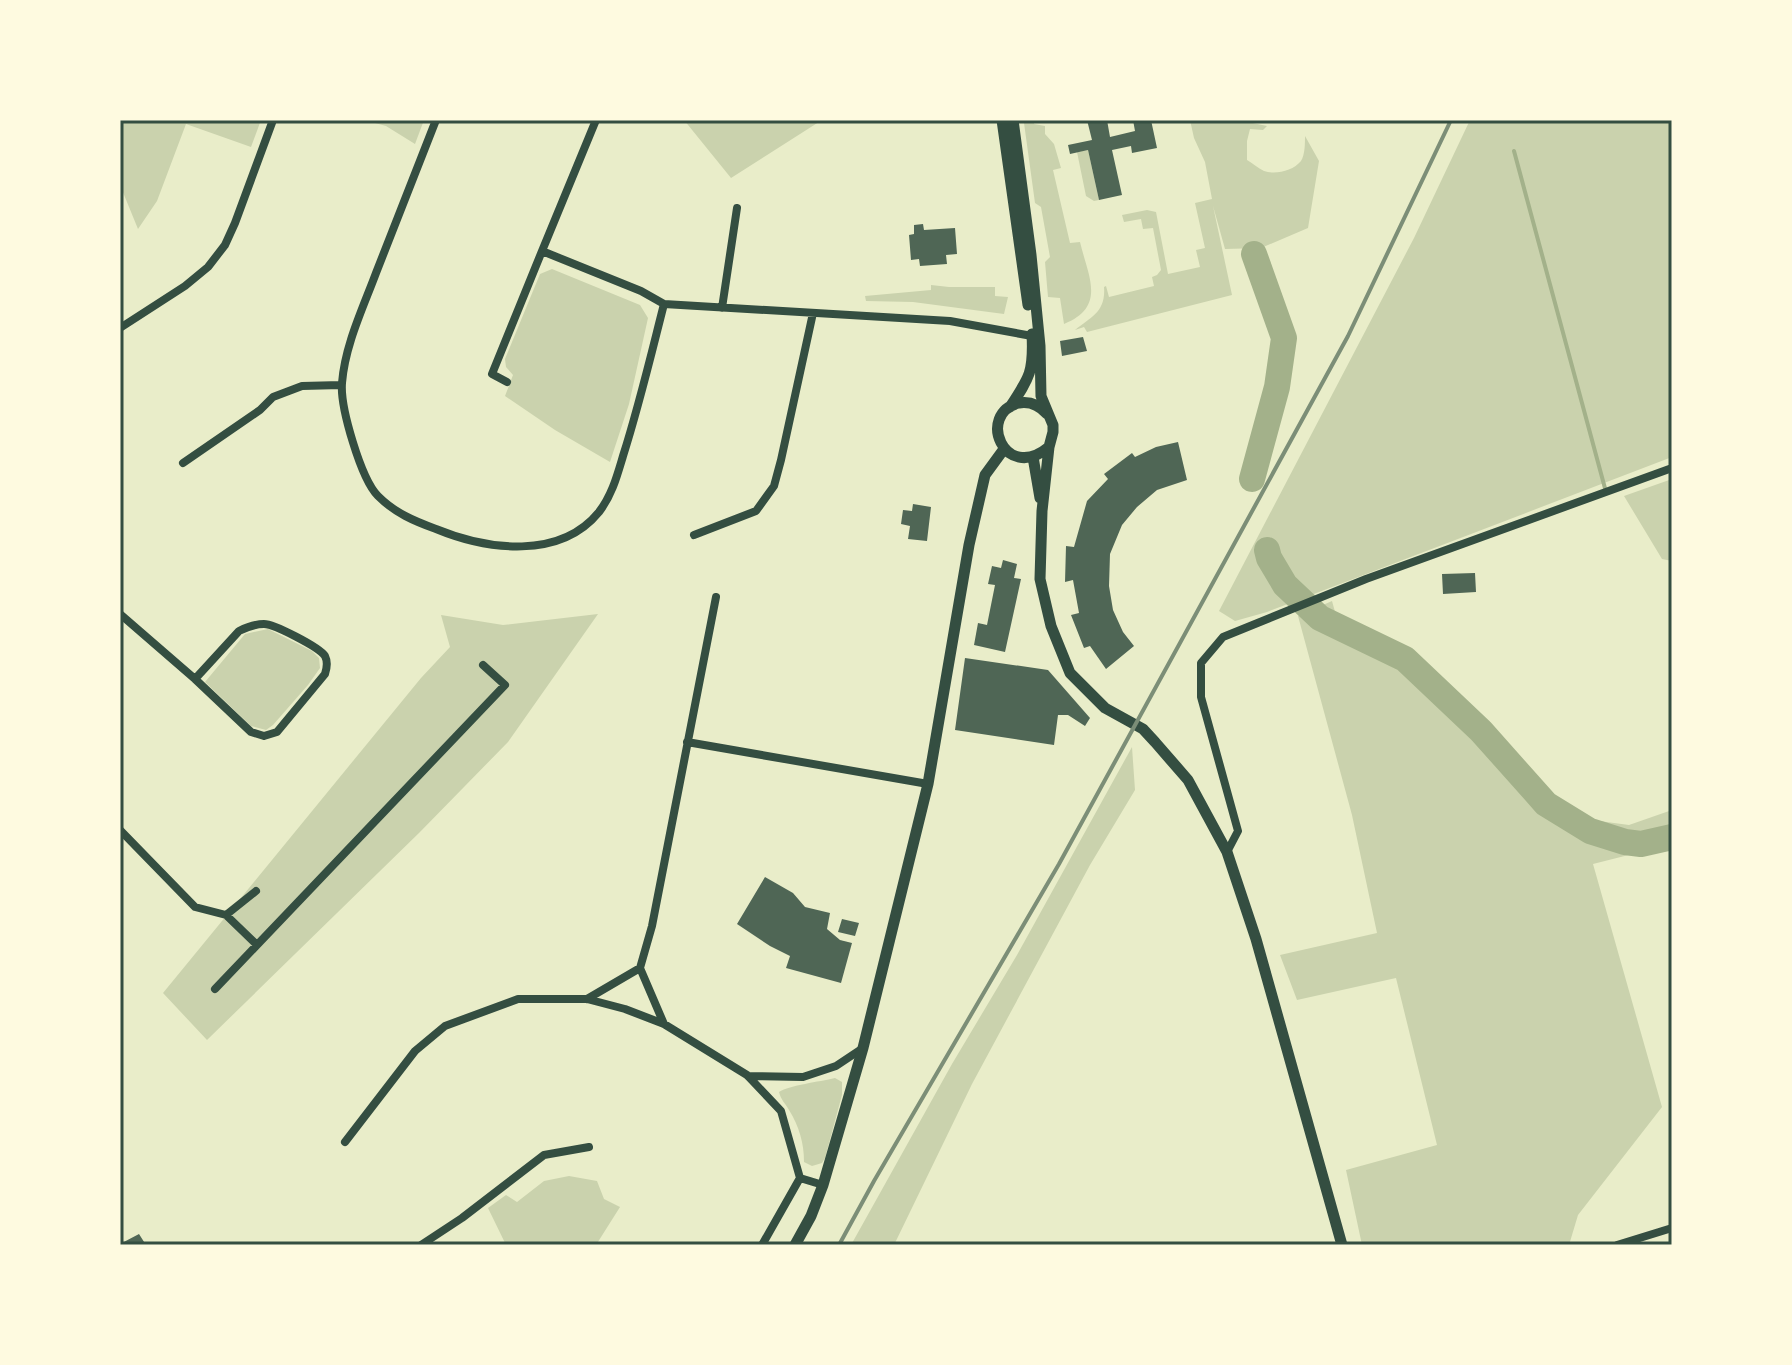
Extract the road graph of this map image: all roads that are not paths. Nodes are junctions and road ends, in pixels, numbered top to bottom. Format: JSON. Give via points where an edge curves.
{"nodes":[{"id":1,"x":273,"y":120,"type":"edge"},
{"id":2,"x":436,"y":120,"type":"edge"},
{"id":3,"x":596,"y":120,"type":"edge"},
{"id":4,"x":1004,"y":120,"type":"edge"},
{"id":5,"x":1013,"y":120,"type":"edge"},
{"id":6,"x":737,"y":208,"type":"dead end"},
{"id":7,"x":1027,"y":227,"type":"junction"},
{"id":8,"x":542,"y":251,"type":"junction"},
{"id":9,"x":1024,"y":273,"type":"junction"},
{"id":10,"x":664,"y":304,"type":"junction"},
{"id":11,"x":722,"y":308,"type":"junction"},
{"id":12,"x":813,"y":313,"type":"junction"},
{"id":13,"x":120,"y":328,"type":"edge"},
{"id":14,"x":1032,"y":336,"type":"junction"},
{"id":15,"x":507,"y":382,"type":"dead end"},
{"id":16,"x":341,"y":385,"type":"junction"},
{"id":17,"x":1010,"y":407,"type":"junction"},
{"id":18,"x":1050,"y":418,"type":"junction"},
{"id":19,"x":1049,"y":447,"type":"junction"},
{"id":20,"x":1004,"y":449,"type":"junction"},
{"id":21,"x":1033,"y":457,"type":"junction"},
{"id":22,"x":183,"y":463,"type":"dead end"},
{"id":23,"x":1672,"y":468,"type":"edge"},
{"id":24,"x":1042,"y":511,"type":"junction"},
{"id":25,"x":694,"y":535,"type":"dead end"},
{"id":26,"x":716,"y":597,"type":"dead end"},
{"id":27,"x":120,"y":614,"type":"edge"},
{"id":28,"x":483,"y":665,"type":"dead end"},
{"id":29,"x":195,"y":679,"type":"junction"},
{"id":30,"x":687,"y":742,"type":"junction"},
{"id":31,"x":928,"y":784,"type":"junction"},
{"id":32,"x":120,"y":830,"type":"edge"},
{"id":33,"x":1227,"y":852,"type":"junction"},
{"id":34,"x":256,"y":891,"type":"dead end"},
{"id":35,"x":226,"y":915,"type":"junction"},
{"id":36,"x":257,"y":945,"type":"junction"},
{"id":37,"x":640,"y":968,"type":"junction"},
{"id":38,"x":215,"y":989,"type":"dead end"},
{"id":39,"x":587,"y":999,"type":"junction"},
{"id":40,"x":664,"y":1024,"type":"junction"},
{"id":41,"x":863,"y":1048,"type":"junction"},
{"id":42,"x":747,"y":1075,"type":"junction"},
{"id":43,"x":345,"y":1142,"type":"dead end"},
{"id":44,"x":589,"y":1147,"type":"dead end"},
{"id":45,"x":800,"y":1178,"type":"junction"},
{"id":46,"x":823,"y":1185,"type":"junction"},
{"id":47,"x":1672,"y":1228,"type":"edge"},
{"id":48,"x":421,"y":1245,"type":"edge"},
{"id":49,"x":762,"y":1245,"type":"edge"},
{"id":50,"x":795,"y":1245,"type":"edge"},
{"id":51,"x":1342,"y":1245,"type":"edge"},
{"id":52,"x":1617,"y":1245,"type":"edge"}],
"edges":[{"from":1,"to":13,"type":"street","via":[[225,245],[185,286]]},
{"from":2,"to":16,"type":"street","via":[[351,338]]},
{"from":3,"to":8,"type":"street"},
{"from":4,"to":9,"type":"street"},
{"from":5,"to":7,"type":"street"},
{"from":6,"to":11,"type":"street"},
{"from":7,"to":9,"type":"street","via":[[1029,266]]},
{"from":7,"to":18,"type":"street","via":[[1041,396]]},
{"from":8,"to":10,"type":"street"},
{"from":8,"to":15,"type":"street","via":[[492,374]]},
{"from":9,"to":14,"type":"street"},
{"from":10,"to":11,"type":"street"},
{"from":10,"to":16,"type":"street","via":[[612,490],[581,530],[564,538],[536,545],[487,544],[393,510],[362,471]]},
{"from":11,"to":12,"type":"street"},
{"from":12,"to":14,"type":"street","via":[[950,321]]},
{"from":12,"to":25,"type":"street","via":[[774,486],[756,511]]},
{"from":14,"to":17,"type":"street","via":[[1032,368]]},
{"from":16,"to":22,"type":"street","via":[[302,386],[273,397]]},
{"from":17,"to":18,"type":"street","via":[[1032,403]]},
{"from":17,"to":20,"type":"street","via":[[997,427]]},
{"from":18,"to":19,"type":"street"},
{"from":19,"to":21,"type":"street"},
{"from":19,"to":24,"type":"street"},
{"from":20,"to":21,"type":"street","via":[[1019,458]]},
{"from":20,"to":31,"type":"street","via":[[981,489]]},
{"from":21,"to":24,"type":"street"},
{"from":23,"to":33,"type":"street","via":[[1223,637],[1201,663],[1201,697],[1238,831]]},
{"from":24,"to":33,"type":"street","via":[[1040,579],[1070,673],[1105,708],[1143,729],[1155,742],[1188,780]]},
{"from":26,"to":30,"type":"street"},
{"from":27,"to":29,"type":"street"},
{"from":28,"to":36,"type":"street","via":[[505,685]]},
{"from":29,"to":29,"type":"street","via":[[239,631],[265,623],[327,659],[325,674],[277,732],[264,736],[251,732]]},
{"from":30,"to":31,"type":"street"},
{"from":30,"to":37,"type":"street"},
{"from":31,"to":41,"type":"street"},
{"from":32,"to":35,"type":"street","via":[[195,907]]},
{"from":33,"to":51,"type":"street"},
{"from":34,"to":35,"type":"street"},
{"from":35,"to":36,"type":"street"},
{"from":36,"to":38,"type":"street"},
{"from":37,"to":39,"type":"street"},
{"from":37,"to":40,"type":"street"},
{"from":39,"to":40,"type":"street"},
{"from":39,"to":43,"type":"street","via":[[518,999],[445,1026],[415,1051]]},
{"from":40,"to":42,"type":"street"},
{"from":41,"to":42,"type":"street","via":[[836,1066],[803,1077]]},
{"from":41,"to":46,"type":"street"},
{"from":42,"to":45,"type":"street","via":[[781,1111]]},
{"from":44,"to":48,"type":"street","via":[[544,1155]]},
{"from":45,"to":46,"type":"street"},
{"from":45,"to":49,"type":"street"},
{"from":46,"to":50,"type":"street"},
{"from":47,"to":52,"type":"street"}]}
